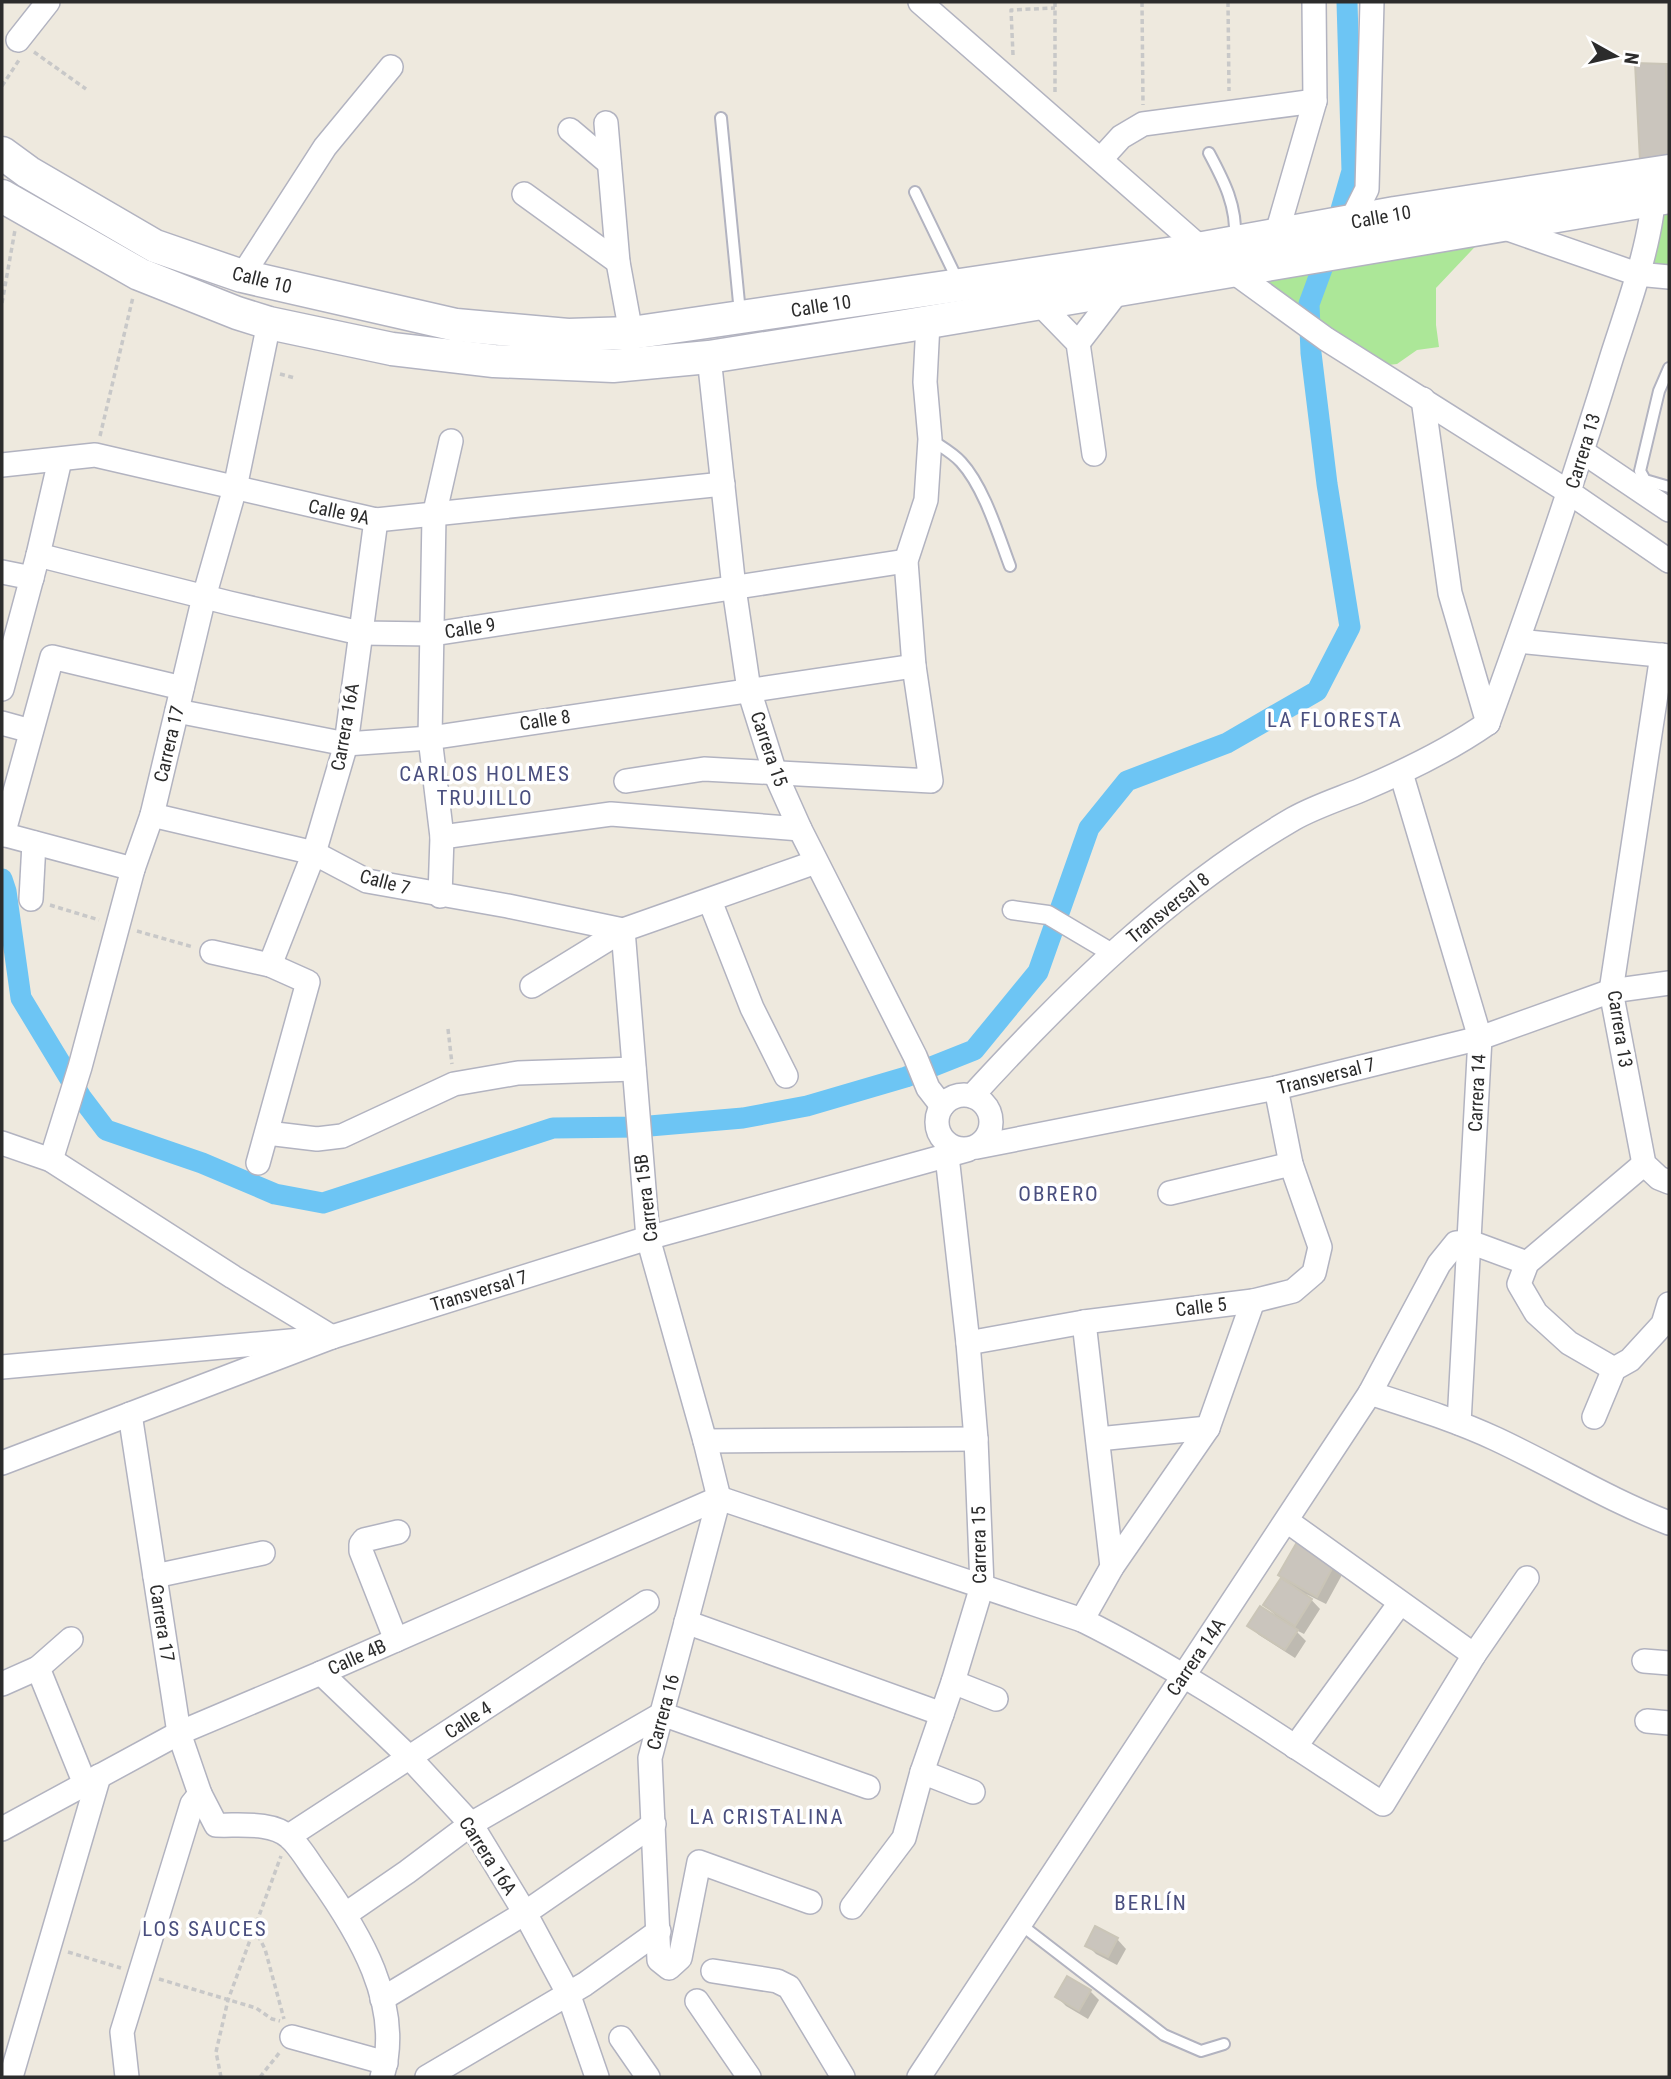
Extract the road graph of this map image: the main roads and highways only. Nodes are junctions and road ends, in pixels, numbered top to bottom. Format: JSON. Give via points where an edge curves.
{"nodes":[{"id":1,"x":2,"y":153,"type":"edge"},
{"id":2,"x":1662,"y":185,"type":"edge"},
{"id":3,"x":10,"y":201,"type":"edge"},
{"id":4,"x":1446,"y":221,"type":"junction"},
{"id":5,"x":1234,"y":258,"type":"junction"}],
"edges":[{"from":1,"to":5,"type":"main road","name":"Calle 10","via":[[155,246],[242,276],[456,325],[568,335],[631,333],[1202,249]]},
{"from":2,"to":4,"type":"main road","name":"Calle 10"},
{"from":2,"to":4,"type":"main road","name":"Calle 10","via":[[1499,226]]},
{"from":3,"to":5,"type":"main road","name":"Calle 10","via":[[139,274],[237,313],[392,349],[494,361],[613,366],[709,356],[1118,291]]},
{"from":4,"to":5,"type":"main road","name":"Calle 10"},
{"from":4,"to":5,"type":"main road","name":"Calle 10","via":[[1395,213],[1276,236]]}]}
